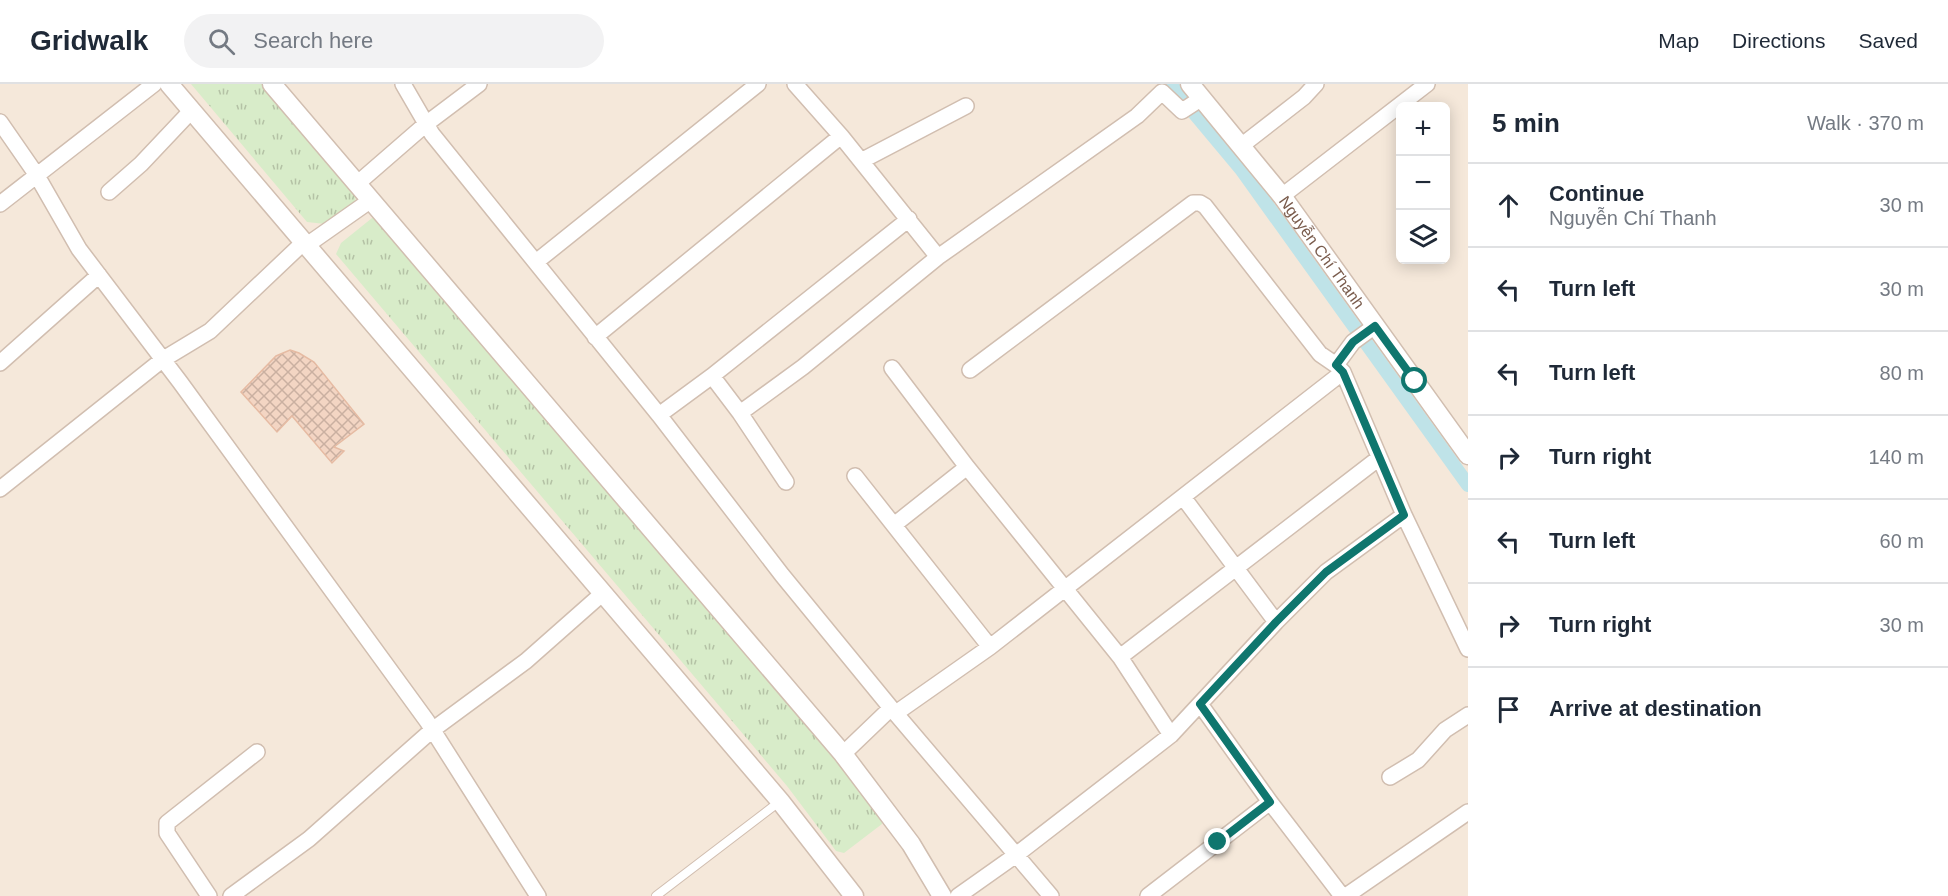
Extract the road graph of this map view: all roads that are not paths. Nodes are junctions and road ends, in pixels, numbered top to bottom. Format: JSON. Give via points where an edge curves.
{"nodes":[{"id":1,"x":154,"y":84,"type":"edge"},
{"id":2,"x":170,"y":84,"type":"edge"},
{"id":3,"x":272,"y":84,"type":"edge"},
{"id":4,"x":403,"y":84,"type":"edge"},
{"id":5,"x":479,"y":84,"type":"edge"},
{"id":6,"x":758,"y":84,"type":"edge"},
{"id":7,"x":795,"y":84,"type":"edge"},
{"id":8,"x":1190,"y":84,"type":"edge"},
{"id":9,"x":1316,"y":84,"type":"edge"},
{"id":10,"x":1427,"y":84,"type":"edge"},
{"id":11,"x":1194,"y":103,"type":"junction"},
{"id":12,"x":966,"y":106,"type":"dead end"},
{"id":13,"x":192,"y":110,"type":"junction"},
{"id":14,"x":0,"y":122,"type":"edge"},
{"id":15,"x":426,"y":124,"type":"junction"},
{"id":16,"x":841,"y":136,"type":"junction"},
{"id":17,"x":1241,"y":146,"type":"junction"},
{"id":18,"x":861,"y":161,"type":"junction"},
{"id":19,"x":36,"y":174,"type":"junction"},
{"id":20,"x":358,"y":183,"type":"junction"},
{"id":21,"x":109,"y":192,"type":"dead end"},
{"id":22,"x":1282,"y":196,"type":"junction"},
{"id":23,"x":371,"y":200,"type":"junction"},
{"id":24,"x":0,"y":204,"type":"edge"},
{"id":25,"x":909,"y":219,"type":"junction"},
{"id":26,"x":306,"y":244,"type":"junction"},
{"id":27,"x":938,"y":257,"type":"junction"},
{"id":28,"x":536,"y":262,"type":"junction"},
{"id":29,"x":99,"y":275,"type":"junction"},
{"id":30,"x":1375,"y":326,"type":"junction"},
{"id":31,"x":595,"y":337,"type":"junction"},
{"id":32,"x":162,"y":360,"type":"junction"},
{"id":33,"x":0,"y":363,"type":"edge"},
{"id":34,"x":892,"y":368,"type":"dead end"},
{"id":35,"x":1339,"y":369,"type":"junction"},
{"id":36,"x":970,"y":370,"type":"dead end"},
{"id":37,"x":712,"y":376,"type":"junction"},
{"id":38,"x":740,"y":413,"type":"junction"},
{"id":39,"x":659,"y":415,"type":"junction"},
{"id":40,"x":1468,"y":455,"type":"edge"},
{"id":41,"x":1379,"y":458,"type":"junction"},
{"id":42,"x":967,"y":467,"type":"junction"},
{"id":43,"x":855,"y":476,"type":"dead end"},
{"id":44,"x":786,"y":482,"type":"dead end"},
{"id":45,"x":0,"y":489,"type":"edge"},
{"id":46,"x":1183,"y":497,"type":"junction"},
{"id":47,"x":1404,"y":515,"type":"junction"},
{"id":48,"x":894,"y":525,"type":"junction"},
{"id":49,"x":1235,"y":568,"type":"junction"},
{"id":50,"x":1065,"y":588,"type":"junction"},
{"id":51,"x":603,"y":593,"type":"junction"},
{"id":52,"x":1276,"y":622,"type":"junction"},
{"id":53,"x":990,"y":647,"type":"junction"},
{"id":54,"x":1468,"y":649,"type":"edge"},
{"id":55,"x":1120,"y":657,"type":"junction"},
{"id":56,"x":1200,"y":704,"type":"junction"},
{"id":57,"x":893,"y":711,"type":"junction"},
{"id":58,"x":1468,"y":715,"type":"edge"},
{"id":59,"x":433,"y":730,"type":"junction"},
{"id":60,"x":1171,"y":735,"type":"junction"},
{"id":61,"x":257,"y":752,"type":"dead end"},
{"id":62,"x":843,"y":753,"type":"junction"},
{"id":63,"x":1390,"y":777,"type":"dead end"},
{"id":64,"x":780,"y":801,"type":"junction"},
{"id":65,"x":1270,"y":802,"type":"junction"},
{"id":66,"x":1468,"y":812,"type":"edge"},
{"id":67,"x":1016,"y":855,"type":"junction"},
{"id":68,"x":209,"y":896,"type":"edge"},
{"id":69,"x":231,"y":896,"type":"edge"},
{"id":70,"x":538,"y":896,"type":"edge"},
{"id":71,"x":656,"y":896,"type":"edge"},
{"id":72,"x":854,"y":896,"type":"edge"},
{"id":73,"x":942,"y":896,"type":"edge"},
{"id":74,"x":958,"y":896,"type":"edge"},
{"id":75,"x":1051,"y":896,"type":"edge"},
{"id":76,"x":1148,"y":896,"type":"edge"},
{"id":77,"x":1344,"y":896,"type":"edge"}],
"edges":[{"from":1,"to":19,"type":"street"},
{"from":2,"to":13,"type":"street"},
{"from":3,"to":20,"type":"street"},
{"from":4,"to":15,"type":"street"},
{"from":5,"to":15,"type":"street"},
{"from":6,"to":28,"type":"street"},
{"from":7,"to":16,"type":"street"},
{"from":8,"to":11,"type":"street","name":"Nguyễn Chí Thanh"},
{"from":9,"to":17,"type":"street"},
{"from":10,"to":22,"type":"street"},
{"from":11,"to":17,"type":"street","name":"Nguyễn Chí Thanh"},
{"from":11,"to":27,"type":"street","via":[[1182,111],[1162,92],[1137,116]]},
{"from":12,"to":18,"type":"street"},
{"from":13,"to":21,"type":"street"},
{"from":13,"to":26,"type":"street"},
{"from":14,"to":19,"type":"street"},
{"from":15,"to":20,"type":"street"},
{"from":15,"to":28,"type":"street"},
{"from":16,"to":18,"type":"street"},
{"from":16,"to":31,"type":"street"},
{"from":17,"to":22,"type":"street","name":"Nguyễn Chí Thanh"},
{"from":18,"to":25,"type":"street"},
{"from":19,"to":24,"type":"street"},
{"from":19,"to":29,"type":"street","via":[[79,249]]},
{"from":20,"to":23,"type":"street"},
{"from":22,"to":30,"type":"street","name":"Nguyễn Chí Thanh"},
{"from":23,"to":26,"type":"street"},
{"from":23,"to":62,"type":"street"},
{"from":25,"to":27,"type":"street"},
{"from":25,"to":37,"type":"street"},
{"from":26,"to":32,"type":"street","via":[[210,331]]},
{"from":26,"to":51,"type":"street"},
{"from":27,"to":38,"type":"street"},
{"from":28,"to":31,"type":"street"},
{"from":29,"to":32,"type":"street"},
{"from":29,"to":33,"type":"street"},
{"from":30,"to":35,"type":"street","via":[[1353,342]]},
{"from":30,"to":40,"type":"street","name":"Nguyễn Chí Thanh"},
{"from":31,"to":39,"type":"street"},
{"from":32,"to":45,"type":"street"},
{"from":32,"to":59,"type":"street"},
{"from":34,"to":42,"type":"street"},
{"from":35,"to":36,"type":"street","via":[[1320,354],[1205,206],[1193,203]]},
{"from":35,"to":41,"type":"street"},
{"from":35,"to":46,"type":"street"},
{"from":37,"to":38,"type":"street"},
{"from":37,"to":39,"type":"street"},
{"from":38,"to":44,"type":"street"},
{"from":39,"to":57,"type":"street"},
{"from":41,"to":47,"type":"street"},
{"from":41,"to":49,"type":"street"},
{"from":42,"to":48,"type":"street"},
{"from":42,"to":50,"type":"street"},
{"from":43,"to":48,"type":"street"},
{"from":46,"to":49,"type":"street"},
{"from":46,"to":50,"type":"street"},
{"from":47,"to":52,"type":"street","via":[[1326,572]]},
{"from":47,"to":54,"type":"street"},
{"from":48,"to":53,"type":"street"},
{"from":49,"to":52,"type":"street"},
{"from":49,"to":55,"type":"street"},
{"from":50,"to":53,"type":"street"},
{"from":50,"to":55,"type":"street"},
{"from":51,"to":59,"type":"street","via":[[526,661]]},
{"from":51,"to":64,"type":"street"},
{"from":52,"to":56,"type":"street"},
{"from":53,"to":57,"type":"street"},
{"from":55,"to":60,"type":"street"},
{"from":56,"to":60,"type":"street"},
{"from":56,"to":65,"type":"street"},
{"from":57,"to":62,"type":"street"},
{"from":57,"to":67,"type":"street"},
{"from":58,"to":63,"type":"street","via":[[1445,730],[1418,760]]},
{"from":59,"to":69,"type":"street","via":[[309,839]]},
{"from":59,"to":70,"type":"street"},
{"from":60,"to":67,"type":"street"},
{"from":61,"to":68,"type":"street","via":[[167,823],[167,834]]},
{"from":62,"to":73,"type":"street","via":[[911,844]]},
{"from":64,"to":71,"type":"lane"},
{"from":64,"to":72,"type":"street"},
{"from":65,"to":76,"type":"street"},
{"from":65,"to":77,"type":"street"},
{"from":66,"to":77,"type":"street"},
{"from":67,"to":74,"type":"street"},
{"from":67,"to":75,"type":"street"}]}
